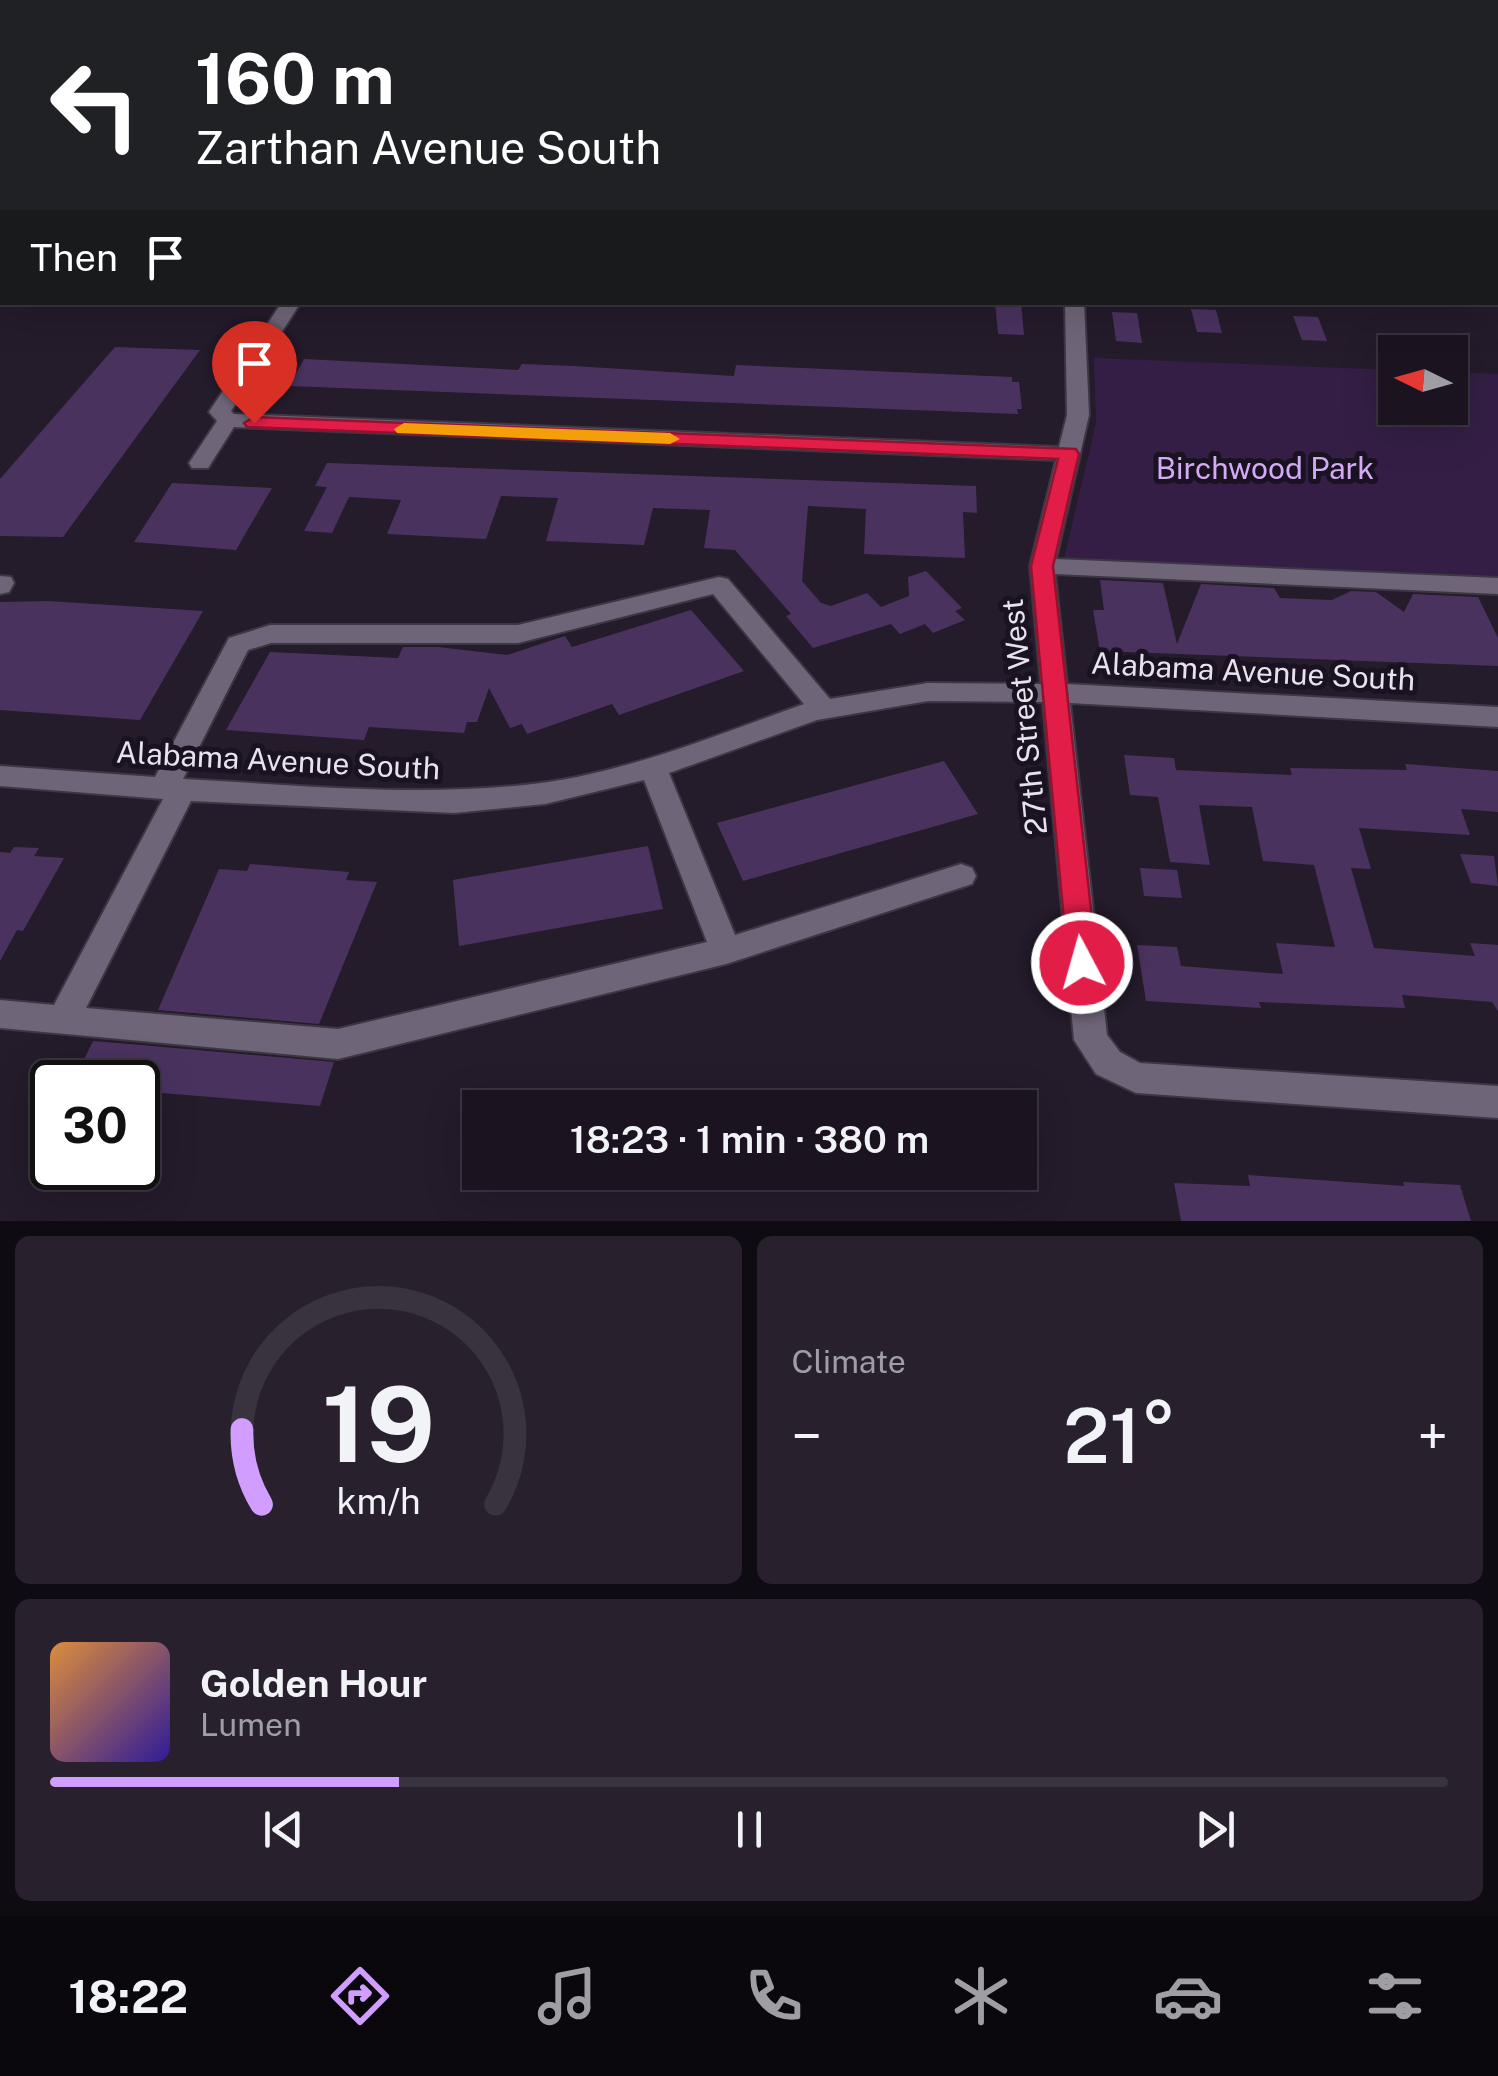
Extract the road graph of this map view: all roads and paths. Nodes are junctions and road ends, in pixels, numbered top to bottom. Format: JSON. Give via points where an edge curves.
{"nodes":[{"id":1,"x":290,"y":305,"type":"edge"},
{"id":2,"x":1074,"y":305,"type":"edge"},
{"id":3,"x":224,"y":416,"type":"junction"},
{"id":4,"x":1069,"y":454,"type":"junction"},
{"id":5,"x":200,"y":463,"type":"dead end"},
{"id":6,"x":1042,"y":566,"type":"junction"},
{"id":7,"x":1498,"y":586,"type":"edge"},
{"id":8,"x":1054,"y":693,"type":"junction"},
{"id":9,"x":822,"y":709,"type":"junction"},
{"id":10,"x":1498,"y":717,"type":"edge"},
{"id":11,"x":653,"y":768,"type":"junction"},
{"id":12,"x":0,"y":776,"type":"edge"},
{"id":13,"x":173,"y":789,"type":"junction"},
{"id":14,"x":960,"y":876,"type":"dead end"},
{"id":15,"x":726,"y":951,"type":"junction"},
{"id":16,"x":0,"y":1014,"type":"edge"},
{"id":17,"x":63,"y":1020,"type":"junction"},
{"id":18,"x":1498,"y":1102,"type":"edge"}],
"edges":[{"from":1,"to":3,"type":"street"},
{"from":2,"to":4,"type":"street","name":"27th Street West","via":[[1078,414]]},
{"from":3,"to":4,"type":"street"},
{"from":3,"to":5,"type":"street"},
{"from":4,"to":6,"type":"street","name":"27th Street West"},
{"from":6,"to":7,"type":"street"},
{"from":6,"to":8,"type":"street","name":"27th Street West"},
{"from":8,"to":9,"type":"street","name":"Alabama Avenue South","via":[[928,692]]},
{"from":8,"to":10,"type":"street","name":"Alabama Avenue South"},
{"from":8,"to":18,"type":"street","name":"27th Street West","via":[[1090,1040],[1108,1063],[1136,1078]]},
{"from":9,"to":11,"type":"street","name":"Alabama Avenue South"},
{"from":9,"to":13,"type":"street","via":[[719,585],[518,634],[270,634],[238,644]]},
{"from":11,"to":13,"type":"street","name":"Alabama Avenue South","via":[[545,794],[454,802]]},
{"from":11,"to":15,"type":"street"},
{"from":12,"to":13,"type":"street","name":"Alabama Avenue South"},
{"from":13,"to":17,"type":"street"},
{"from":14,"to":15,"type":"street"},
{"from":15,"to":17,"type":"street","via":[[338,1044]]},
{"from":16,"to":17,"type":"street"}]}
